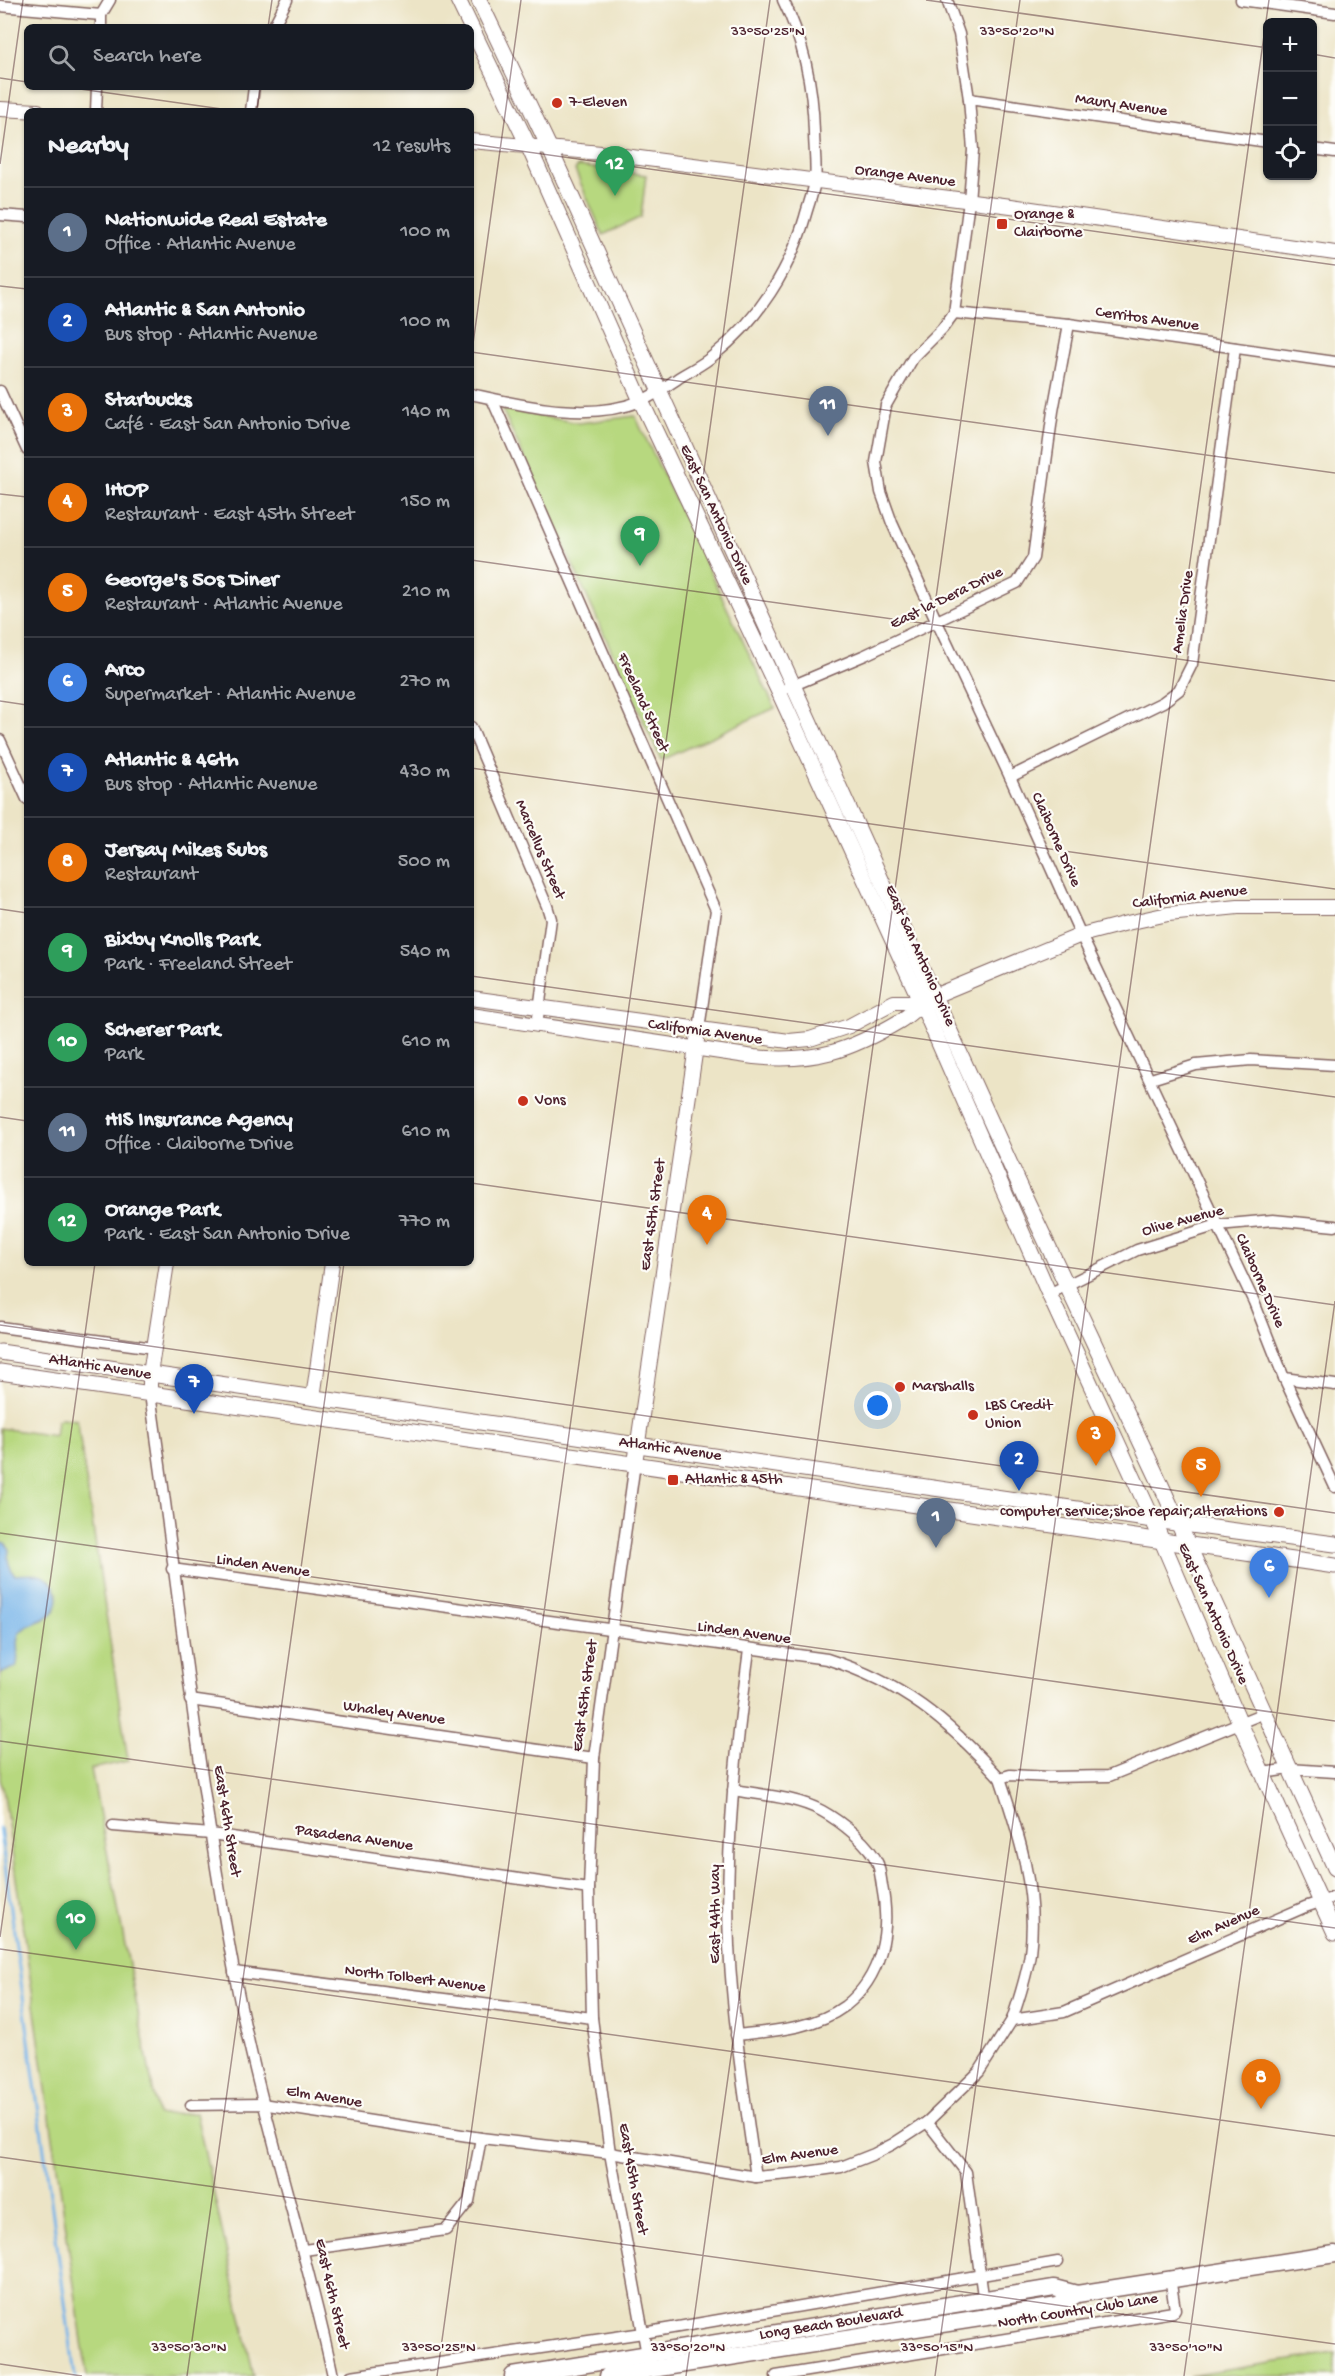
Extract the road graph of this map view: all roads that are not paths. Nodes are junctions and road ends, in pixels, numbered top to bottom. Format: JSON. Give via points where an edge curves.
{"nodes":[{"id":1,"x":110,"y":0,"type":"edge"},
{"id":2,"x":287,"y":0,"type":"edge"},
{"id":3,"x":458,"y":0,"type":"edge"},
{"id":4,"x":479,"y":0,"type":"edge"},
{"id":5,"x":783,"y":0,"type":"edge"},
{"id":6,"x":947,"y":0,"type":"edge"},
{"id":7,"x":1241,"y":0,"type":"edge"},
{"id":8,"x":0,"y":6,"type":"edge"},
{"id":9,"x":1335,"y":14,"type":"edge"},
{"id":10,"x":101,"y":21,"type":"edge"},
{"id":11,"x":275,"y":24,"type":"edge"},
{"id":12,"x":470,"y":24,"type":"edge"},
{"id":13,"x":474,"y":33,"type":"edge"},
{"id":14,"x":97,"y":90,"type":"edge"},
{"id":15,"x":254,"y":90,"type":"edge"},
{"id":16,"x":969,"y":99,"type":"junction"},
{"id":17,"x":96,"y":108,"type":"edge"},
{"id":18,"x":251,"y":108,"type":"edge"},
{"id":19,"x":0,"y":109,"type":"edge"},
{"id":20,"x":24,"y":110,"type":"edge"},
{"id":21,"x":474,"y":141,"type":"edge"},
{"id":22,"x":1263,"y":141,"type":"edge"},
{"id":23,"x":528,"y":145,"type":"junction"},
{"id":24,"x":549,"y":147,"type":"junction"},
{"id":25,"x":1317,"y":150,"type":"edge"},
{"id":26,"x":1335,"y":152,"type":"edge"},
{"id":27,"x":815,"y":182,"type":"junction"},
{"id":28,"x":969,"y":201,"type":"junction"},
{"id":29,"x":0,"y":215,"type":"edge"},
{"id":30,"x":24,"y":217,"type":"edge"},
{"id":31,"x":1335,"y":253,"type":"edge"},
{"id":32,"x":954,"y":314,"type":"junction"},
{"id":33,"x":1069,"y":324,"type":"junction"},
{"id":34,"x":1235,"y":348,"type":"junction"},
{"id":35,"x":1335,"y":362,"type":"edge"},
{"id":36,"x":0,"y":391,"type":"edge"},
{"id":37,"x":658,"y":391,"type":"junction"},
{"id":38,"x":474,"y":395,"type":"edge"},
{"id":39,"x":492,"y":399,"type":"junction"},
{"id":40,"x":641,"y":401,"type":"junction"},
{"id":41,"x":24,"y":443,"type":"edge"},
{"id":42,"x":937,"y":622,"type":"junction"},
{"id":43,"x":793,"y":686,"type":"junction"},
{"id":44,"x":779,"y":692,"type":"junction"},
{"id":45,"x":474,"y":734,"type":"edge"},
{"id":46,"x":0,"y":740,"type":"edge"},
{"id":47,"x":1010,"y":777,"type":"junction"},
{"id":48,"x":24,"y":792,"type":"edge"},
{"id":49,"x":1335,"y":907,"type":"edge"},
{"id":50,"x":1081,"y":935,"type":"junction"},
{"id":51,"x":474,"y":998,"type":"edge"},
{"id":52,"x":927,"y":999,"type":"junction"},
{"id":53,"x":539,"y":1008,"type":"junction"},
{"id":54,"x":474,"y":1015,"type":"edge"},
{"id":55,"x":537,"y":1025,"type":"junction"},
{"id":56,"x":699,"y":1029,"type":"junction"},
{"id":57,"x":696,"y":1049,"type":"junction"},
{"id":58,"x":1335,"y":1065,"type":"edge"},
{"id":59,"x":1150,"y":1079,"type":"junction"},
{"id":60,"x":1218,"y":1225,"type":"junction"},
{"id":61,"x":1335,"y":1226,"type":"edge"},
{"id":62,"x":167,"y":1266,"type":"edge"},
{"id":63,"x":332,"y":1266,"type":"edge"},
{"id":64,"x":1068,"y":1285,"type":"junction"},
{"id":65,"x":1049,"y":1294,"type":"junction"},
{"id":66,"x":0,"y":1327,"type":"edge"},
{"id":67,"x":154,"y":1348,"type":"junction"},
{"id":68,"x":0,"y":1352,"type":"edge"},
{"id":69,"x":0,"y":1372,"type":"edge"},
{"id":70,"x":150,"y":1374,"type":"junction"},
{"id":71,"x":1284,"y":1378,"type":"junction"},
{"id":72,"x":1335,"y":1385,"type":"edge"},
{"id":73,"x":150,"y":1394,"type":"junction"},
{"id":74,"x":313,"y":1398,"type":"junction"},
{"id":75,"x":638,"y":1446,"type":"junction"},
{"id":76,"x":635,"y":1463,"type":"junction"},
{"id":77,"x":1335,"y":1487,"type":"edge"},
{"id":78,"x":1152,"y":1520,"type":"junction"},
{"id":79,"x":1179,"y":1523,"type":"junction"},
{"id":80,"x":1161,"y":1542,"type":"junction"},
{"id":81,"x":1335,"y":1544,"type":"edge"},
{"id":82,"x":1189,"y":1545,"type":"junction"},
{"id":83,"x":1335,"y":1566,"type":"edge"},
{"id":84,"x":172,"y":1569,"type":"junction"},
{"id":85,"x":612,"y":1630,"type":"junction"},
{"id":86,"x":749,"y":1650,"type":"junction"},
{"id":87,"x":190,"y":1700,"type":"junction"},
{"id":88,"x":1264,"y":1713,"type":"junction"},
{"id":89,"x":1240,"y":1723,"type":"junction"},
{"id":90,"x":594,"y":1758,"type":"junction"},
{"id":91,"x":1289,"y":1769,"type":"junction"},
{"id":92,"x":1335,"y":1772,"type":"edge"},
{"id":93,"x":1263,"y":1773,"type":"junction"},
{"id":94,"x":1000,"y":1778,"type":"junction"},
{"id":95,"x":733,"y":1790,"type":"junction"},
{"id":96,"x":113,"y":1826,"type":"dead end"},
{"id":97,"x":212,"y":1834,"type":"junction"},
{"id":98,"x":1335,"y":1868,"type":"edge"},
{"id":99,"x":589,"y":1889,"type":"junction"},
{"id":100,"x":1327,"y":1899,"type":"edge"},
{"id":101,"x":1335,"y":1933,"type":"edge"},
{"id":102,"x":234,"y":1972,"type":"junction"},
{"id":103,"x":592,"y":2018,"type":"junction"},
{"id":104,"x":1012,"y":2020,"type":"junction"},
{"id":105,"x":736,"y":2035,"type":"junction"},
{"id":106,"x":262,"y":2103,"type":"junction"},
{"id":107,"x":191,"y":2104,"type":"dead end"},
{"id":108,"x":927,"y":2122,"type":"junction"},
{"id":109,"x":481,"y":2138,"type":"junction"},
{"id":110,"x":610,"y":2153,"type":"junction"},
{"id":111,"x":756,"y":2177,"type":"junction"},
{"id":112,"x":304,"y":2250,"type":"junction"},
{"id":113,"x":1335,"y":2254,"type":"edge"},
{"id":114,"x":1058,"y":2262,"type":"dead end"},
{"id":115,"x":980,"y":2275,"type":"junction"},
{"id":116,"x":1170,"y":2278,"type":"junction"},
{"id":117,"x":985,"y":2308,"type":"junction"},
{"id":118,"x":643,"y":2332,"type":"junction"},
{"id":119,"x":648,"y":2362,"type":"junction"},
{"id":120,"x":333,"y":2376,"type":"edge"},
{"id":121,"x":351,"y":2376,"type":"edge"},
{"id":122,"x":513,"y":2376,"type":"edge"},
{"id":123,"x":608,"y":2376,"type":"edge"},
{"id":124,"x":776,"y":2376,"type":"edge"}],
"edges":[{"from":1,"to":10,"type":"street"},
{"from":2,"to":11,"type":"street"},
{"from":3,"to":12,"type":"main road","name":"East San Antonio Drive"},
{"from":4,"to":24,"type":"main road","name":"East San Antonio Drive"},
{"from":5,"to":27,"type":"street","via":[[807,72],[813,110]]},
{"from":6,"to":16,"type":"street","via":[[959,34]]},
{"from":7,"to":9,"type":"street"},
{"from":8,"to":10,"type":"street"},
{"from":13,"to":23,"type":"main road","name":"East San Antonio Drive"},
{"from":14,"to":17,"type":"street"},
{"from":15,"to":18,"type":"street"},
{"from":16,"to":22,"type":"street","name":"Maury Avenue"},
{"from":16,"to":28,"type":"street","via":[[973,150]]},
{"from":19,"to":20,"type":"street"},
{"from":21,"to":23,"type":"street","name":"Orange Avenue"},
{"from":23,"to":24,"type":"street","name":"Orange Avenue"},
{"from":23,"to":40,"type":"main road","name":"East San Antonio Drive"},
{"from":24,"to":27,"type":"street","name":"Orange Avenue"},
{"from":24,"to":37,"type":"main road","name":"East San Antonio Drive"},
{"from":25,"to":26,"type":"street"},
{"from":27,"to":28,"type":"street","name":"Orange Avenue"},
{"from":27,"to":37,"type":"street","via":[[796,246],[758,310],[713,356]]},
{"from":28,"to":31,"type":"street","name":"Orange Avenue"},
{"from":28,"to":32,"type":"street"},
{"from":29,"to":30,"type":"street"},
{"from":32,"to":33,"type":"street","name":"Cerritos Avenue"},
{"from":32,"to":42,"type":"street","name":"Claiborne Drive","via":[[913,358],[886,405],[876,462],[892,523]]},
{"from":33,"to":34,"type":"street","name":"Cerritos Avenue"},
{"from":33,"to":42,"type":"street","name":"East la Dera Drive","via":[[1033,558],[1017,583]]},
{"from":34,"to":35,"type":"street","name":"Cerritos Avenue"},
{"from":34,"to":47,"type":"street","name":"Amelia Drive","via":[[1192,664],[1179,690],[1163,702]]},
{"from":36,"to":41,"type":"street"},
{"from":37,"to":40,"type":"street"},
{"from":37,"to":43,"type":"main road","name":"East San Antonio Drive"},
{"from":38,"to":39,"type":"street"},
{"from":39,"to":40,"type":"street","via":[[526,407],[598,411]]},
{"from":39,"to":56,"type":"street","name":"Freeland Street","via":[[716,910]]},
{"from":40,"to":44,"type":"main road","name":"East San Antonio Drive"},
{"from":42,"to":43,"type":"street","name":"East la Dera Drive"},
{"from":42,"to":47,"type":"street","name":"Claiborne Drive"},
{"from":43,"to":44,"type":"street","name":"East la Dera Drive"},
{"from":43,"to":52,"type":"main road","name":"East San Antonio Drive"},
{"from":44,"to":52,"type":"main road","name":"East San Antonio Drive"},
{"from":45,"to":53,"type":"street","name":"Marcellus Street","via":[[551,919]]},
{"from":46,"to":48,"type":"street"},
{"from":47,"to":50,"type":"street","name":"Claiborne Drive"},
{"from":49,"to":50,"type":"street","name":"California Avenue","via":[[1238,906],[1168,914]]},
{"from":50,"to":52,"type":"street","name":"California Avenue"},
{"from":50,"to":59,"type":"street","name":"Claiborne Drive"},
{"from":51,"to":53,"type":"street","name":"California Avenue"},
{"from":52,"to":56,"type":"street","name":"California Avenue","via":[[894,1002],[849,1026],[789,1041]]},
{"from":52,"to":57,"type":"street","name":"California Avenue","via":[[903,1019],[853,1046],[809,1058],[783,1060]]},
{"from":52,"to":64,"type":"main road","name":"East San Antonio Drive"},
{"from":52,"to":65,"type":"main road","name":"East San Antonio Drive"},
{"from":53,"to":55,"type":"street","name":"Marcellus Street"},
{"from":53,"to":56,"type":"street","name":"California Avenue"},
{"from":54,"to":55,"type":"street","name":"California Avenue"},
{"from":55,"to":57,"type":"street","name":"California Avenue"},
{"from":56,"to":57,"type":"street","name":"East 45th Street"},
{"from":57,"to":75,"type":"street","name":"East 45th Street"},
{"from":58,"to":59,"type":"street","via":[[1251,1060],[1196,1065]]},
{"from":59,"to":60,"type":"street","name":"Claiborne Drive"},
{"from":60,"to":61,"type":"street","name":"Olive Avenue","via":[[1273,1220]]},
{"from":60,"to":64,"type":"street","name":"Olive Avenue","via":[[1137,1250]]},
{"from":60,"to":71,"type":"street","name":"Claiborne Drive"},
{"from":62,"to":67,"type":"street","name":"East 46th Street"},
{"from":63,"to":74,"type":"street"},
{"from":64,"to":65,"type":"street","name":"Olive Avenue"},
{"from":64,"to":79,"type":"main road","name":"East San Antonio Drive"},
{"from":65,"to":78,"type":"main road","name":"East San Antonio Drive"},
{"from":66,"to":67,"type":"street"},
{"from":67,"to":70,"type":"street","name":"East 46th Street"},
{"from":68,"to":70,"type":"main road","name":"Atlantic Avenue"},
{"from":69,"to":73,"type":"main road","name":"Atlantic Avenue"},
{"from":70,"to":73,"type":"street","name":"East 46th Street"},
{"from":70,"to":74,"type":"main road","name":"Atlantic Avenue"},
{"from":71,"to":72,"type":"street"},
{"from":71,"to":77,"type":"street","name":"Claiborne Drive"},
{"from":73,"to":76,"type":"main road","name":"Atlantic Avenue"},
{"from":73,"to":84,"type":"street","name":"East 46th Street"},
{"from":74,"to":75,"type":"main road","name":"Atlantic Avenue"},
{"from":75,"to":76,"type":"street","name":"East 45th Street"},
{"from":75,"to":78,"type":"main road","name":"Atlantic Avenue"},
{"from":76,"to":80,"type":"main road","name":"Atlantic Avenue"},
{"from":76,"to":85,"type":"street","name":"East 45th Street"},
{"from":78,"to":79,"type":"main road","name":"Atlantic Avenue"},
{"from":78,"to":80,"type":"main road","name":"East San Antonio Drive"},
{"from":79,"to":81,"type":"main road","name":"Atlantic Avenue"},
{"from":79,"to":82,"type":"main road","name":"East San Antonio Drive"},
{"from":80,"to":82,"type":"main road","name":"Atlantic Avenue"},
{"from":80,"to":89,"type":"main road","name":"East San Antonio Drive"},
{"from":82,"to":83,"type":"main road","name":"Atlantic Avenue"},
{"from":82,"to":88,"type":"main road","name":"East San Antonio Drive"},
{"from":84,"to":85,"type":"street","name":"Linden Avenue"},
{"from":84,"to":87,"type":"street","name":"East 46th Street"},
{"from":85,"to":86,"type":"street","name":"Linden Avenue"},
{"from":85,"to":90,"type":"street","name":"East 45th Street"},
{"from":86,"to":94,"type":"street","name":"Linden Avenue","via":[[827,1659],[898,1688],[947,1724]]},
{"from":86,"to":95,"type":"street","name":"East 44th Way"},
{"from":87,"to":90,"type":"street","name":"Whaley Avenue"},
{"from":87,"to":97,"type":"street","name":"East 46th Street"},
{"from":88,"to":89,"type":"street"},
{"from":88,"to":91,"type":"main road","name":"East San Antonio Drive"},
{"from":89,"to":93,"type":"main road","name":"East San Antonio Drive"},
{"from":89,"to":94,"type":"street","via":[[1109,1776]]},
{"from":90,"to":99,"type":"street","name":"East 45th Street"},
{"from":91,"to":92,"type":"street"},
{"from":91,"to":93,"type":"street"},
{"from":91,"to":98,"type":"main road","name":"East San Antonio Drive"},
{"from":93,"to":100,"type":"main road","name":"East San Antonio Drive"},
{"from":94,"to":104,"type":"street","via":[[1020,1835],[1031,1902],[1030,1953]]},
{"from":95,"to":105,"type":"street","name":"East 44th Way","via":[[729,1945]]},
{"from":95,"to":105,"type":"street","via":[[793,1800],[821,1810],[846,1827],[878,1864],[887,1910],[883,1950],[865,1986],[844,2006],[786,2030]]},
{"from":96,"to":97,"type":"street","name":"Pasadena Avenue"},
{"from":97,"to":99,"type":"street","name":"Pasadena Avenue"},
{"from":97,"to":102,"type":"street","name":"East 46th Street"},
{"from":99,"to":103,"type":"street","name":"East 45th Street"},
{"from":100,"to":101,"type":"main road","name":"East San Antonio Drive"},
{"from":100,"to":104,"type":"street","name":"Elm Avenue","via":[[1064,2012]]},
{"from":102,"to":103,"type":"street","name":"North Tolbert Avenue"},
{"from":102,"to":106,"type":"street","name":"East 46th Street"},
{"from":103,"to":110,"type":"street","name":"East 45th Street"},
{"from":104,"to":108,"type":"street","name":"Elm Avenue","via":[[979,2072]]},
{"from":105,"to":111,"type":"street","name":"East 44th Way"},
{"from":106,"to":107,"type":"street","name":"Elm Avenue"},
{"from":106,"to":109,"type":"street","name":"Elm Avenue"},
{"from":106,"to":112,"type":"street","name":"East 46th Street"},
{"from":108,"to":111,"type":"street","name":"Elm Avenue","via":[[893,2144],[841,2167]]},
{"from":108,"to":115,"type":"street","via":[[966,2172]]},
{"from":109,"to":110,"type":"street","name":"Elm Avenue"},
{"from":109,"to":112,"type":"street","via":[[469,2201],[446,2230]]},
{"from":110,"to":111,"type":"street","name":"Elm Avenue"},
{"from":110,"to":118,"type":"street","name":"East 45th Street"},
{"from":112,"to":120,"type":"street","name":"East 46th Street"},
{"from":113,"to":116,"type":"main road","name":"Long Beach Boulevard"},
{"from":114,"to":115,"type":"street"},
{"from":115,"to":117,"type":"street"},
{"from":115,"to":118,"type":"street"},
{"from":116,"to":117,"type":"main road","name":"Long Beach Boulevard","via":[[1077,2294],[1058,2306]]},
{"from":116,"to":124,"type":"street","name":"North Country Club Lane","via":[[1173,2312]]},
{"from":117,"to":119,"type":"main road","name":"Long Beach Boulevard"},
{"from":118,"to":119,"type":"street","name":"East 45th Street"},
{"from":118,"to":121,"type":"street"},
{"from":119,"to":122,"type":"main road","name":"Long Beach Boulevard"},
{"from":119,"to":123,"type":"main road","name":"Long Beach Boulevard"}]}
